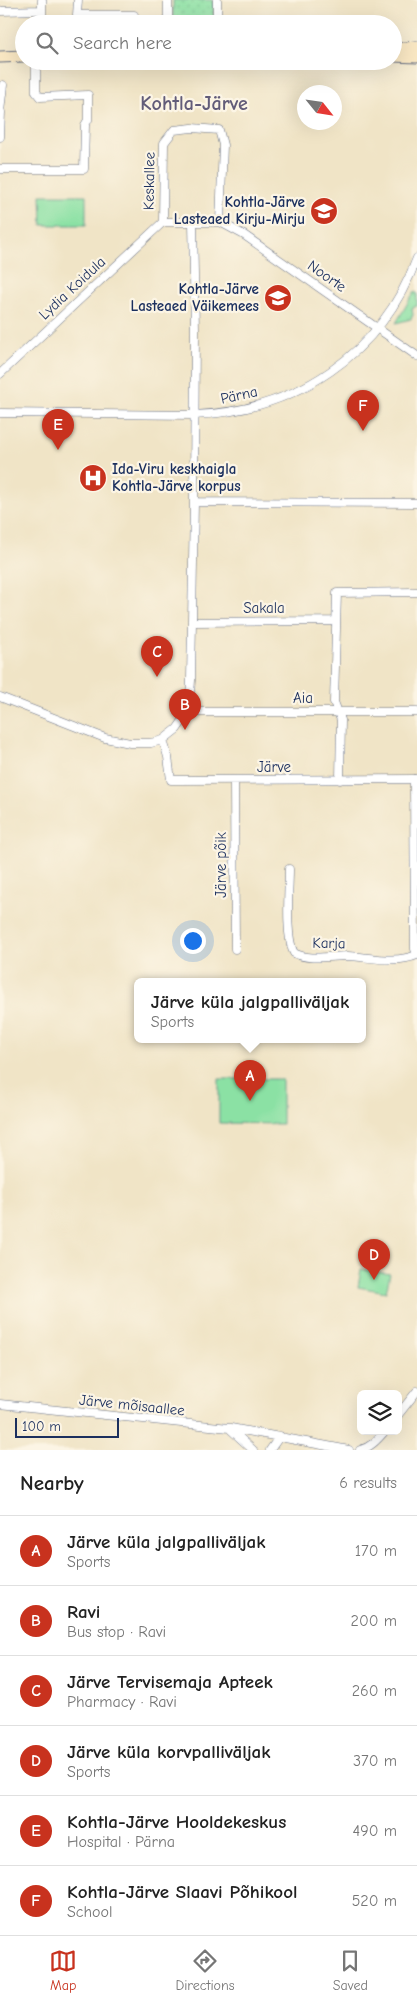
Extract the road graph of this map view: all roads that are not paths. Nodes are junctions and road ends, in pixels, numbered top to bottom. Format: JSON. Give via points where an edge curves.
{"nodes":[{"id":1,"x":42,"y":0,"type":"edge"},
{"id":2,"x":78,"y":0,"type":"edge"},
{"id":3,"x":168,"y":0,"type":"edge"},
{"id":4,"x":217,"y":0,"type":"edge"},
{"id":5,"x":42,"y":10,"type":"junction"},
{"id":6,"x":0,"y":11,"type":"edge"},
{"id":7,"x":42,"y":15,"type":"edge"},
{"id":8,"x":134,"y":15,"type":"dead end"},
{"id":9,"x":168,"y":15,"type":"edge"},
{"id":10,"x":217,"y":15,"type":"edge"},
{"id":11,"x":417,"y":47,"type":"edge"},
{"id":12,"x":402,"y":48,"type":"edge"},
{"id":13,"x":0,"y":49,"type":"edge"},
{"id":14,"x":15,"y":49,"type":"edge"},
{"id":15,"x":0,"y":56,"type":"edge"},
{"id":16,"x":15,"y":56,"type":"edge"},
{"id":17,"x":402,"y":56,"type":"edge"},
{"id":18,"x":417,"y":57,"type":"edge"},
{"id":19,"x":36,"y":70,"type":"edge"},
{"id":20,"x":3,"y":86,"type":"dead end"},
{"id":21,"x":1,"y":112,"type":"edge"},
{"id":22,"x":0,"y":137,"type":"edge"},
{"id":23,"x":0,"y":169,"type":"edge"},
{"id":24,"x":193,"y":221,"type":"junction"},
{"id":25,"x":163,"y":222,"type":"junction"},
{"id":26,"x":220,"y":222,"type":"junction"},
{"id":27,"x":417,"y":258,"type":"edge"},
{"id":28,"x":378,"y":328,"type":"junction"},
{"id":29,"x":417,"y":356,"type":"edge"},
{"id":30,"x":0,"y":374,"type":"edge"},
{"id":31,"x":0,"y":413,"type":"edge"},
{"id":32,"x":194,"y":415,"type":"junction"},
{"id":33,"x":194,"y":502,"type":"junction"},
{"id":34,"x":417,"y":503,"type":"edge"},
{"id":35,"x":417,"y":592,"type":"edge"},
{"id":36,"x":335,"y":621,"type":"junction"},
{"id":37,"x":192,"y":622,"type":"junction"},
{"id":38,"x":0,"y":697,"type":"edge"},
{"id":39,"x":338,"y":712,"type":"junction"},
{"id":40,"x":417,"y":712,"type":"edge"},
{"id":41,"x":188,"y":715,"type":"junction"},
{"id":42,"x":163,"y":740,"type":"junction"},
{"id":43,"x":416,"y":779,"type":"edge"},
{"id":44,"x":340,"y":780,"type":"junction"},
{"id":45,"x":234,"y":781,"type":"junction"},
{"id":46,"x":289,"y":869,"type":"dead end"},
{"id":47,"x":235,"y":949,"type":"dead end"},
{"id":48,"x":417,"y":955,"type":"edge"},
{"id":49,"x":417,"y":1391,"type":"edge"},
{"id":50,"x":0,"y":1404,"type":"edge"},
{"id":51,"x":402,"y":1410,"type":"edge"},
{"id":52,"x":230,"y":1428,"type":"junction"},
{"id":53,"x":381,"y":1435,"type":"edge"},
{"id":54,"x":280,"y":1436,"type":"junction"},
{"id":55,"x":253,"y":1450,"type":"edge"},
{"id":56,"x":270,"y":1450,"type":"edge"},
{"id":57,"x":349,"y":1450,"type":"edge"},
{"id":58,"x":360,"y":1450,"type":"edge"}],
"edges":[{"from":1,"to":5,"type":"street"},
{"from":2,"to":8,"type":"street","via":[[77,15]]},
{"from":3,"to":9,"type":"street"},
{"from":4,"to":10,"type":"street"},
{"from":5,"to":6,"type":"street"},
{"from":5,"to":7,"type":"street"},
{"from":11,"to":12,"type":"main road"},
{"from":13,"to":14,"type":"main road"},
{"from":15,"to":16,"type":"main road"},
{"from":17,"to":18,"type":"main road"},
{"from":19,"to":23,"type":"street","via":[[36,92],[40,97],[88,95],[84,169]]},
{"from":20,"to":21,"type":"street"},
{"from":21,"to":22,"type":"street"},
{"from":24,"to":25,"type":"street","name":"Keskallee"},
{"from":24,"to":26,"type":"street","name":"Keskallee"},
{"from":24,"to":32,"type":"street"},
{"from":25,"to":26,"type":"street","name":"Keskallee","via":[[164,143],[174,130],[192,128],[219,130],[223,145]]},
{"from":25,"to":30,"type":"street","name":"Lydia Koidula"},
{"from":26,"to":28,"type":"street","name":"Noorte"},
{"from":27,"to":28,"type":"street","name":"Pärna","via":[[407,282]]},
{"from":28,"to":29,"type":"street","name":"Noorte"},
{"from":28,"to":32,"type":"street","name":"Pärna","via":[[352,354],[318,380],[287,395],[251,408]]},
{"from":31,"to":32,"type":"street","name":"Pärna"},
{"from":32,"to":33,"type":"street"},
{"from":33,"to":34,"type":"street"},
{"from":33,"to":37,"type":"street"},
{"from":35,"to":36,"type":"street","via":[[337,593]]},
{"from":36,"to":37,"type":"street","name":"Sakala"},
{"from":36,"to":39,"type":"street","via":[[334,702]]},
{"from":37,"to":41,"type":"street"},
{"from":38,"to":42,"type":"street","via":[[111,740],[146,744]]},
{"from":39,"to":40,"type":"street","name":"Aia"},
{"from":39,"to":41,"type":"street","name":"Aia"},
{"from":39,"to":44,"type":"street","via":[[341,727]]},
{"from":41,"to":42,"type":"street"},
{"from":42,"to":45,"type":"street","name":"Järve","via":[[171,780]]},
{"from":43,"to":44,"type":"street","name":"Järve"},
{"from":43,"to":48,"type":"street"},
{"from":44,"to":45,"type":"street","name":"Järve"},
{"from":45,"to":47,"type":"street","name":"Järve põik"},
{"from":46,"to":48,"type":"street","name":"Karja","via":[[289,935],[294,952],[310,957],[349,956],[371,960],[409,959]]},
{"from":49,"to":51,"type":"street"},
{"from":50,"to":52,"type":"street","name":"Järve mõisaallee"},
{"from":52,"to":54,"type":"street","name":"Järve mõisaallee"},
{"from":52,"to":55,"type":"street"},
{"from":53,"to":58,"type":"street","via":[[376,1442]]},
{"from":54,"to":56,"type":"street"},
{"from":54,"to":57,"type":"street","name":"Järve mõisaallee"}]}
